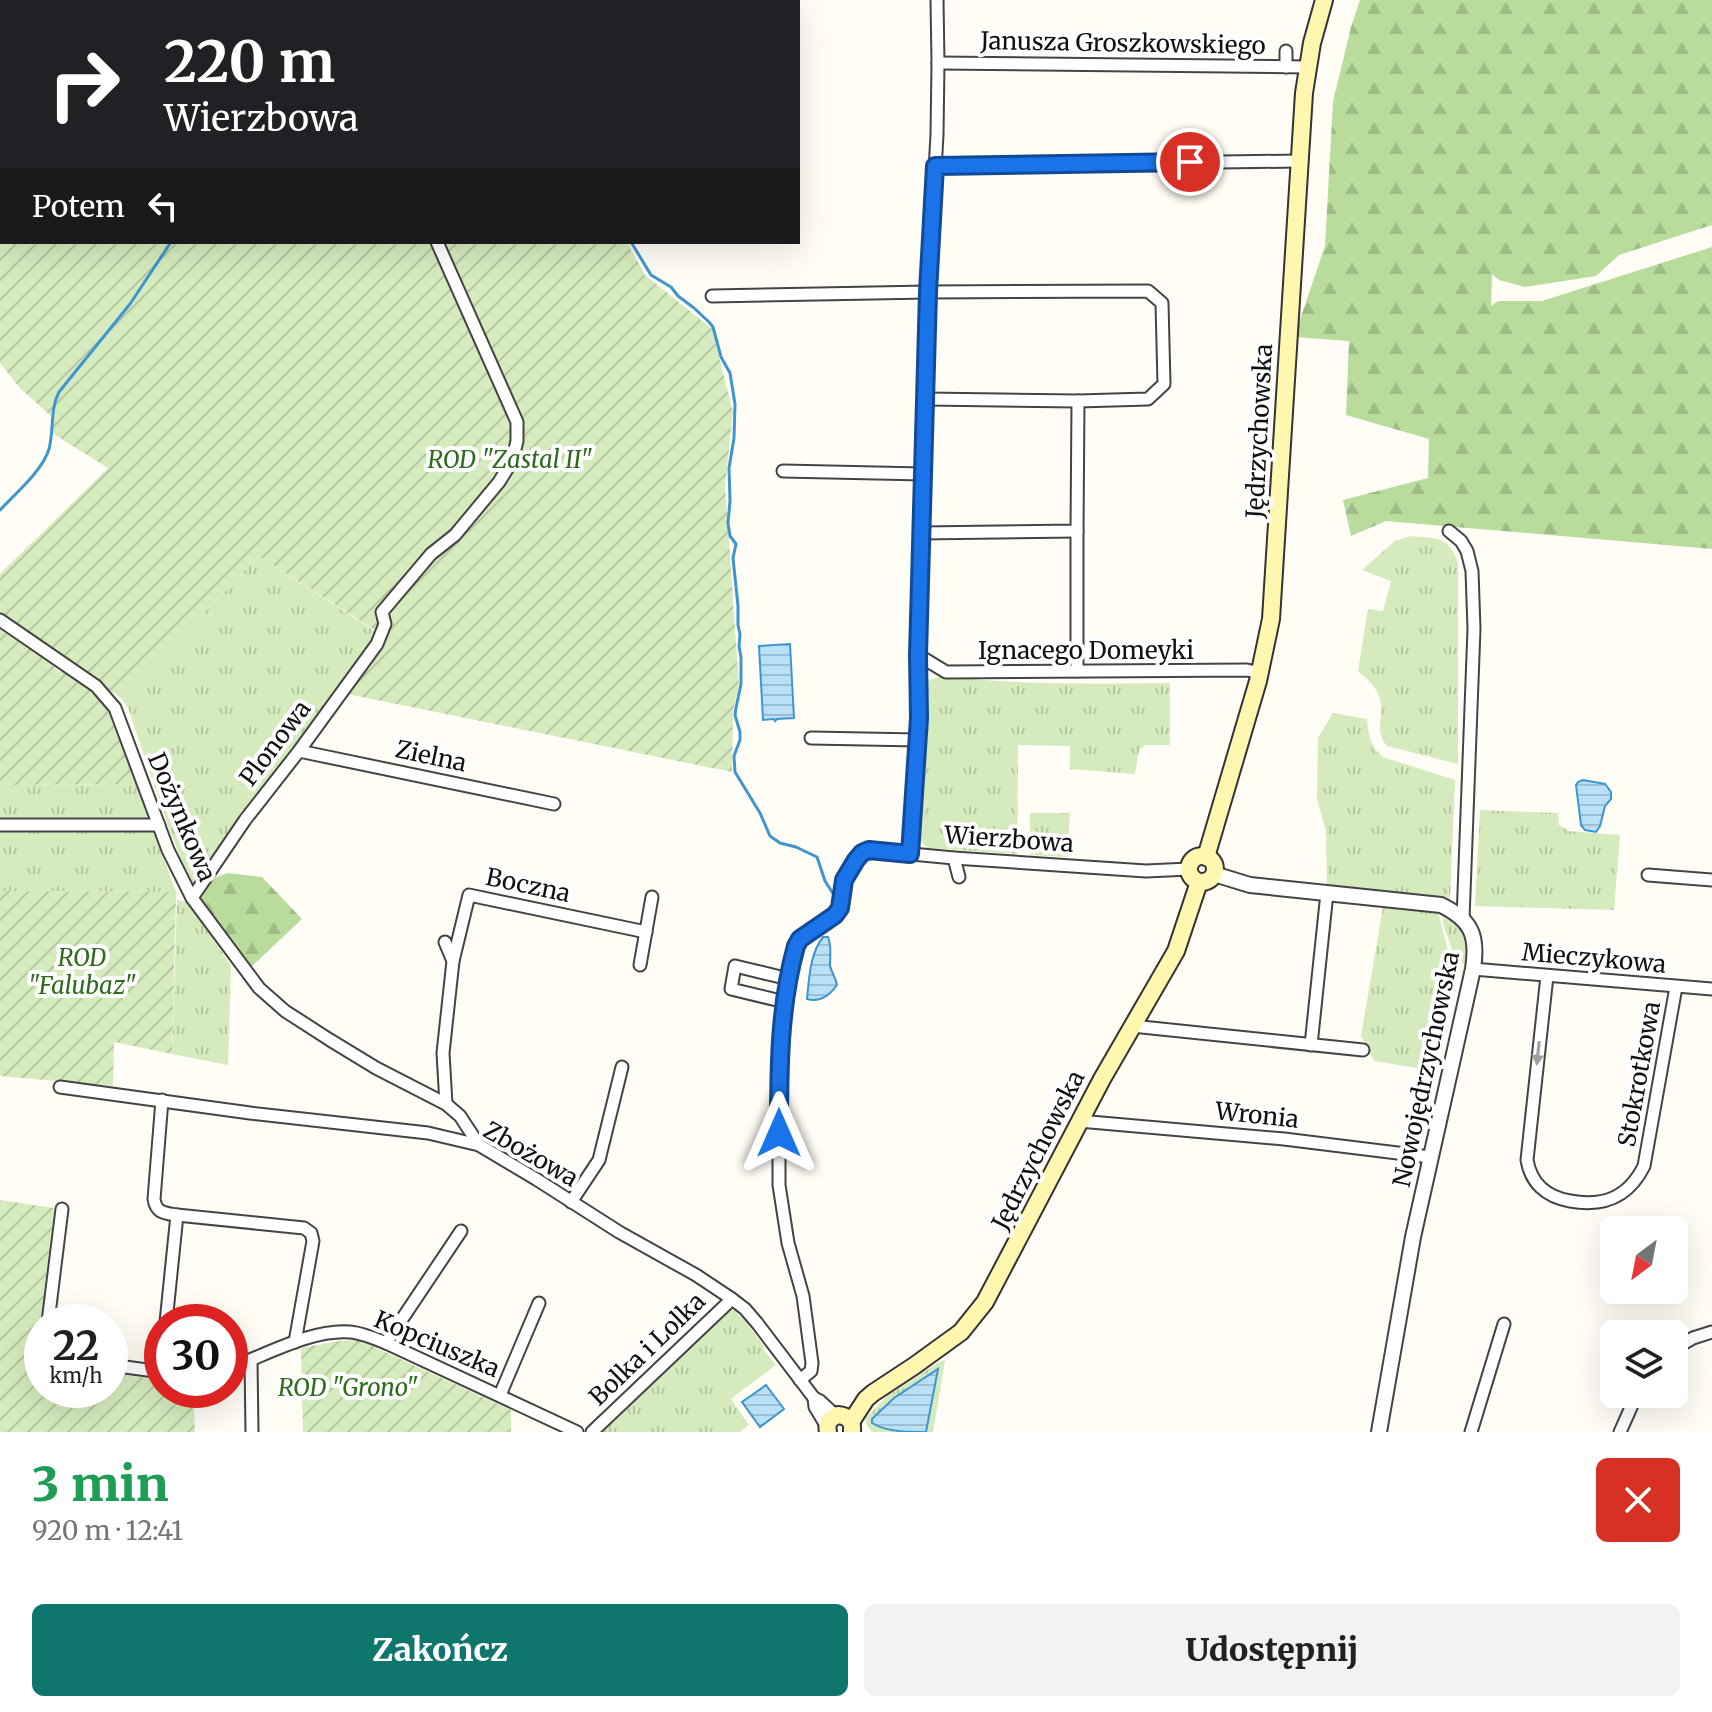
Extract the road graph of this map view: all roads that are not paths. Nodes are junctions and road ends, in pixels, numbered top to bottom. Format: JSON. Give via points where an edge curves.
{"nodes":[{"id":1,"x":937,"y":0,"type":"edge"},
{"id":2,"x":1324,"y":0,"type":"edge"},
{"id":3,"x":1286,"y":51,"type":"dead end"},
{"id":4,"x":938,"y":63,"type":"junction"},
{"id":5,"x":1286,"y":67,"type":"junction"},
{"id":6,"x":1307,"y":67,"type":"junction"},
{"id":7,"x":1299,"y":161,"type":"junction"},
{"id":8,"x":935,"y":166,"type":"junction"},
{"id":9,"x":438,"y":244,"type":"edge"},
{"id":10,"x":928,"y":292,"type":"junction"},
{"id":11,"x":712,"y":296,"type":"dead end"},
{"id":12,"x":926,"y":399,"type":"junction"},
{"id":13,"x":1078,"y":401,"type":"junction"},
{"id":14,"x":783,"y":471,"type":"dead end"},
{"id":15,"x":923,"y":474,"type":"junction"},
{"id":16,"x":1077,"y":531,"type":"junction"},
{"id":17,"x":1449,"y":531,"type":"dead end"},
{"id":18,"x":921,"y":533,"type":"junction"},
{"id":19,"x":0,"y":620,"type":"edge"},
{"id":20,"x":918,"y":655,"type":"junction"},
{"id":21,"x":1077,"y":671,"type":"junction"},
{"id":22,"x":1260,"y":673,"type":"junction"},
{"id":23,"x":811,"y":738,"type":"dead end"},
{"id":24,"x":918,"y":740,"type":"junction"},
{"id":25,"x":299,"y":751,"type":"junction"},
{"id":26,"x":554,"y":804,"type":"dead end"},
{"id":27,"x":0,"y":825,"type":"edge"},
{"id":28,"x":159,"y":825,"type":"junction"},
{"id":29,"x":910,"y":854,"type":"junction"},
{"id":30,"x":954,"y":858,"type":"junction"},
{"id":31,"x":1201,"y":875,"type":"junction"},
{"id":32,"x":1648,"y":875,"type":"dead end"},
{"id":33,"x":959,"y":877,"type":"dead end"},
{"id":34,"x":1712,"y":880,"type":"edge"},
{"id":35,"x":1327,"y":893,"type":"junction"},
{"id":36,"x":652,"y":897,"type":"dead end"},
{"id":37,"x":192,"y":898,"type":"junction"},
{"id":38,"x":1463,"y":919,"type":"junction"},
{"id":39,"x":646,"y":932,"type":"junction"},
{"id":40,"x":445,"y":942,"type":"dead end"},
{"id":41,"x":453,"y":961,"type":"junction"},
{"id":42,"x":640,"y":965,"type":"dead end"},
{"id":43,"x":1473,"y":969,"type":"junction"},
{"id":44,"x":1547,"y":976,"type":"junction"},
{"id":45,"x":789,"y":979,"type":"junction"},
{"id":46,"x":1676,"y":987,"type":"junction"},
{"id":47,"x":1712,"y":989,"type":"edge"},
{"id":48,"x":785,"y":1002,"type":"junction"},
{"id":49,"x":1132,"y":1026,"type":"junction"},
{"id":50,"x":1311,"y":1045,"type":"junction"},
{"id":51,"x":1363,"y":1050,"type":"dead end"},
{"id":52,"x":622,"y":1067,"type":"dead end"},
{"id":53,"x":60,"y":1087,"type":"dead end"},
{"id":54,"x":162,"y":1100,"type":"junction"},
{"id":55,"x":446,"y":1104,"type":"junction"},
{"id":56,"x":1079,"y":1121,"type":"junction"},
{"id":57,"x":479,"y":1145,"type":"junction"},
{"id":58,"x":1430,"y":1157,"type":"junction"},
{"id":59,"x":571,"y":1202,"type":"junction"},
{"id":60,"x":62,"y":1209,"type":"dead end"},
{"id":61,"x":177,"y":1215,"type":"junction"},
{"id":62,"x":461,"y":1231,"type":"dead end"},
{"id":63,"x":732,"y":1299,"type":"junction"},
{"id":64,"x":539,"y":1303,"type":"dead end"},
{"id":65,"x":50,"y":1304,"type":"edge"},
{"id":66,"x":168,"y":1304,"type":"edge"},
{"id":67,"x":1504,"y":1324,"type":"dead end"},
{"id":68,"x":1712,"y":1332,"type":"edge"},
{"id":69,"x":1688,"y":1341,"type":"edge"},
{"id":70,"x":295,"y":1342,"type":"junction"},
{"id":71,"x":386,"y":1343,"type":"junction"},
{"id":72,"x":251,"y":1360,"type":"junction"},
{"id":73,"x":248,"y":1361,"type":"edge"},
{"id":74,"x":800,"y":1380,"type":"junction"},
{"id":75,"x":500,"y":1395,"type":"junction"},
{"id":76,"x":1631,"y":1408,"type":"edge"},
{"id":77,"x":843,"y":1426,"type":"edge"},
{"id":78,"x":252,"y":1432,"type":"edge"},
{"id":79,"x":577,"y":1432,"type":"edge"},
{"id":80,"x":592,"y":1432,"type":"edge"},
{"id":81,"x":1379,"y":1432,"type":"edge"},
{"id":82,"x":1471,"y":1432,"type":"edge"},
{"id":83,"x":1620,"y":1432,"type":"edge"}],
"edges":[{"from":1,"to":4,"type":"street"},
{"from":2,"to":6,"type":"main road","name":"Jędrzychowska"},
{"from":3,"to":5,"type":"street"},
{"from":4,"to":5,"type":"street","name":"Janusza Groszkowskiego"},
{"from":4,"to":8,"type":"street"},
{"from":5,"to":6,"type":"street","name":"Janusza Groszkowskiego"},
{"from":6,"to":7,"type":"main road","name":"Jędrzychowska"},
{"from":7,"to":8,"type":"street"},
{"from":7,"to":22,"type":"main road","name":"Jędrzychowska","via":[[1273,597]]},
{"from":8,"to":10,"type":"street"},
{"from":9,"to":25,"type":"street","name":"Plonowa","via":[[517,422],[512,461],[455,535],[431,554],[382,612],[385,624],[377,644]]},
{"from":10,"to":11,"type":"street"},
{"from":10,"to":12,"type":"street"},
{"from":10,"to":13,"type":"street","via":[[1148,291],[1162,303],[1164,384],[1148,399]]},
{"from":12,"to":13,"type":"street"},
{"from":12,"to":15,"type":"street"},
{"from":13,"to":16,"type":"street"},
{"from":14,"to":15,"type":"street"},
{"from":15,"to":18,"type":"street"},
{"from":16,"to":18,"type":"street"},
{"from":16,"to":21,"type":"street"},
{"from":17,"to":38,"type":"street","name":"Nowojędrzychowska","via":[[1467,551],[1474,621]]},
{"from":18,"to":20,"type":"street"},
{"from":19,"to":28,"type":"street","name":"Dożynkowa","via":[[107,697]]},
{"from":20,"to":21,"type":"street","name":"Ignacego Domeyki","via":[[946,672]]},
{"from":20,"to":24,"type":"street"},
{"from":21,"to":22,"type":"street","name":"Ignacego Domeyki"},
{"from":22,"to":31,"type":"main road","name":"Jędrzychowska","via":[[1206,857],[1194,860]]},
{"from":23,"to":24,"type":"street"},
{"from":24,"to":29,"type":"street"},
{"from":25,"to":26,"type":"street","name":"Zielna"},
{"from":25,"to":37,"type":"street","name":"Plonowa"},
{"from":27,"to":28,"type":"street"},
{"from":28,"to":37,"type":"street","name":"Dożynkowa"},
{"from":29,"to":30,"type":"street","name":"Wierzbowa"},
{"from":29,"to":45,"type":"street","name":"Wierzbowa","via":[[862,853],[844,880],[835,915],[800,939]]},
{"from":30,"to":31,"type":"street","name":"Wierzbowa"},
{"from":30,"to":33,"type":"street"},
{"from":31,"to":35,"type":"street"},
{"from":31,"to":49,"type":"main road","name":"Jędrzychowska","via":[[1180,942]]},
{"from":32,"to":34,"type":"street"},
{"from":35,"to":38,"type":"street","via":[[1441,905]]},
{"from":35,"to":50,"type":"street"},
{"from":36,"to":39,"type":"street"},
{"from":37,"to":55,"type":"street","name":"Dożynkowa","via":[[272,1001],[376,1068]]},
{"from":38,"to":43,"type":"street","name":"Nowojędrzychowska","via":[[1474,941]]},
{"from":39,"to":41,"type":"street","name":"Boczna","via":[[469,895]]},
{"from":39,"to":42,"type":"street"},
{"from":40,"to":41,"type":"street","name":"Boczna"},
{"from":41,"to":55,"type":"street","name":"Boczna","via":[[443,1053]]},
{"from":43,"to":44,"type":"street","name":"Mieczykowa"},
{"from":43,"to":58,"type":"street","name":"Nowojędrzychowska"},
{"from":44,"to":46,"type":"street","name":"Mieczykowa"},
{"from":44,"to":46,"type":"street","name":"Stokrotkowa","one_way":true,"via":[[1527,1160],[1531,1175],[1546,1192],[1585,1204],[1620,1194],[1644,1166]]},
{"from":45,"to":48,"type":"street","name":"Wierzbowa"},
{"from":45,"to":48,"type":"street","via":[[735,966],[731,989]]},
{"from":46,"to":47,"type":"street","name":"Mieczykowa"},
{"from":48,"to":74,"type":"street","name":"Wierzbowa","via":[[779,1058],[779,1185],[812,1363]]},
{"from":49,"to":50,"type":"street"},
{"from":49,"to":56,"type":"main road","name":"Jędrzychowska"},
{"from":50,"to":51,"type":"street"},
{"from":52,"to":59,"type":"street","via":[[599,1160]]},
{"from":53,"to":54,"type":"street","name":"Zbożowa"},
{"from":54,"to":57,"type":"street","name":"Zbożowa","via":[[428,1133]]},
{"from":54,"to":61,"type":"street","via":[[154,1199],[158,1211]]},
{"from":55,"to":57,"type":"street","name":"Dożynkowa"},
{"from":56,"to":58,"type":"street","name":"Wronia"},
{"from":56,"to":77,"type":"main road","name":"Jędrzychowska","via":[[978,1313],[946,1343],[856,1402]]},
{"from":57,"to":59,"type":"street","name":"Zbożowa"},
{"from":58,"to":81,"type":"street","name":"Nowojędrzychowska"},
{"from":59,"to":63,"type":"street","name":"Zbożowa"},
{"from":60,"to":65,"type":"street"},
{"from":61,"to":66,"type":"street"},
{"from":61,"to":70,"type":"street","via":[[309,1230],[313,1237]]},
{"from":62,"to":71,"type":"street"},
{"from":63,"to":74,"type":"street","name":"Zbożowa"},
{"from":63,"to":80,"type":"street","name":"Bolka i Lolka"},
{"from":64,"to":75,"type":"street"},
{"from":67,"to":82,"type":"street"},
{"from":68,"to":69,"type":"street"},
{"from":70,"to":71,"type":"street","name":"Kopciuszka","via":[[348,1332]]},
{"from":70,"to":72,"type":"street","name":"Kopciuszka"},
{"from":71,"to":75,"type":"street","name":"Kopciuszka"},
{"from":72,"to":73,"type":"street","name":"Kopciuszka"},
{"from":72,"to":78,"type":"street"},
{"from":74,"to":77,"type":"street","name":"Zbożowa","via":[[815,1407]]},
{"from":75,"to":79,"type":"street","name":"Kopciuszka"},
{"from":76,"to":83,"type":"street"}]}
